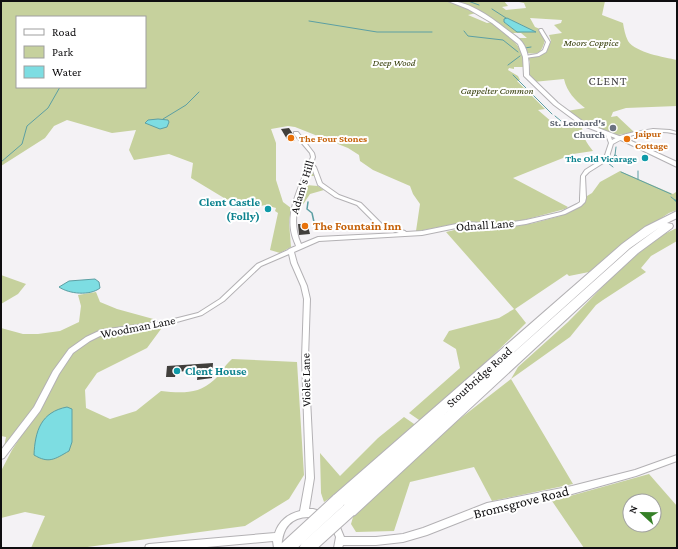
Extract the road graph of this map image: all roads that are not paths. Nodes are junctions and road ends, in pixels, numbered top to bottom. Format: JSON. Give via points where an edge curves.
{"nodes":[{"id":1,"x":450,"y":1,"type":"edge"},
{"id":2,"x":541,"y":30,"type":"dead end"},
{"id":3,"x":526,"y":57,"type":"junction"},
{"id":4,"x":296,"y":133,"type":"dead end"},
{"id":5,"x":677,"y":133,"type":"edge"},
{"id":6,"x":608,"y":135,"type":"junction"},
{"id":7,"x":620,"y":138,"type":"junction"},
{"id":8,"x":611,"y":143,"type":"junction"},
{"id":9,"x":311,"y":165,"type":"junction"},
{"id":10,"x":677,"y":165,"type":"edge"},
{"id":11,"x":307,"y":172,"type":"junction"},
{"id":12,"x":316,"y":172,"type":"junction"},
{"id":13,"x":677,"y":214,"type":"edge"},
{"id":14,"x":677,"y":221,"type":"edge"},
{"id":15,"x":408,"y":233,"type":"junction"},
{"id":16,"x":299,"y":246,"type":"junction"},
{"id":17,"x":291,"y":250,"type":"junction"},
{"id":18,"x":275,"y":257,"type":"junction"},
{"id":19,"x":292,"y":261,"type":"junction"},
{"id":20,"x":1,"y":456,"type":"edge"},
{"id":21,"x":677,"y":458,"type":"edge"},
{"id":22,"x":344,"y":506,"type":"junction"},
{"id":23,"x":304,"y":513,"type":"junction"},
{"id":24,"x":282,"y":543,"type":"edge"},
{"id":25,"x":339,"y":544,"type":"edge"},
{"id":26,"x":149,"y":548,"type":"edge"},
{"id":27,"x":278,"y":548,"type":"edge"},
{"id":28,"x":307,"y":548,"type":"edge"}],
"edges":[{"from":1,"to":3,"type":"street","via":[[470,8],[494,22],[520,43]]},
{"from":2,"to":3,"type":"street","via":[[548,42],[545,51]]},
{"from":3,"to":6,"type":"street","via":[[526,75],[537,87],[583,124]]},
{"from":4,"to":9,"type":"street","name":"Adam's Hill","via":[[312,153]]},
{"from":5,"to":7,"type":"street","via":[[663,130],[624,135]]},
{"from":6,"to":7,"type":"street"},
{"from":6,"to":8,"type":"street"},
{"from":7,"to":8,"type":"street"},
{"from":7,"to":10,"type":"street"},
{"from":8,"to":15,"type":"street","name":"Odnall Lane","via":[[606,159],[583,176],[583,198],[579,205],[571,210],[499,226],[466,224],[422,233]]},
{"from":9,"to":11,"type":"street","name":"Adam's Hill"},
{"from":9,"to":12,"type":"street"},
{"from":11,"to":12,"type":"street"},
{"from":11,"to":16,"type":"street","name":"Adam's Hill","via":[[293,214],[294,238]]},
{"from":12,"to":15,"type":"street","via":[[320,184],[337,196],[359,204],[380,225]]},
{"from":13,"to":22,"type":"highway","name":"Stourbridge Road","via":[[649,229],[626,246]]},
{"from":14,"to":22,"type":"highway","name":"Stourbridge Road","via":[[634,251]]},
{"from":15,"to":16,"type":"street","name":"Odnall Lane","via":[[323,238]]},
{"from":16,"to":17,"type":"street","name":"Odnall Lane"},
{"from":17,"to":18,"type":"street","name":"Woodman Lane"},
{"from":17,"to":19,"type":"street","name":"Violet Lane"},
{"from":18,"to":19,"type":"street"},
{"from":18,"to":20,"type":"street","name":"Woodman Lane","via":[[260,265],[222,300],[200,314],[166,323],[103,332],[80,344],[71,351],[58,369],[38,409]]},
{"from":19,"to":23,"type":"street","name":"Violet Lane","via":[[308,299],[305,361],[310,478]]},
{"from":21,"to":25,"type":"street","name":"Bromsgrove Road","via":[[636,473],[572,490],[487,507],[403,538]]},
{"from":22,"to":24,"type":"highway","name":"Stourbridge Road","bridge":true},
{"from":22,"to":28,"type":"highway","name":"Stourbridge Road","bridge":true},
{"from":23,"to":24,"type":"street","via":[[285,522],[280,529]]},
{"from":23,"to":25,"type":"street","via":[[315,513],[329,518],[337,528]]},
{"from":24,"to":26,"type":"street"},
{"from":24,"to":27,"type":"street"}]}
